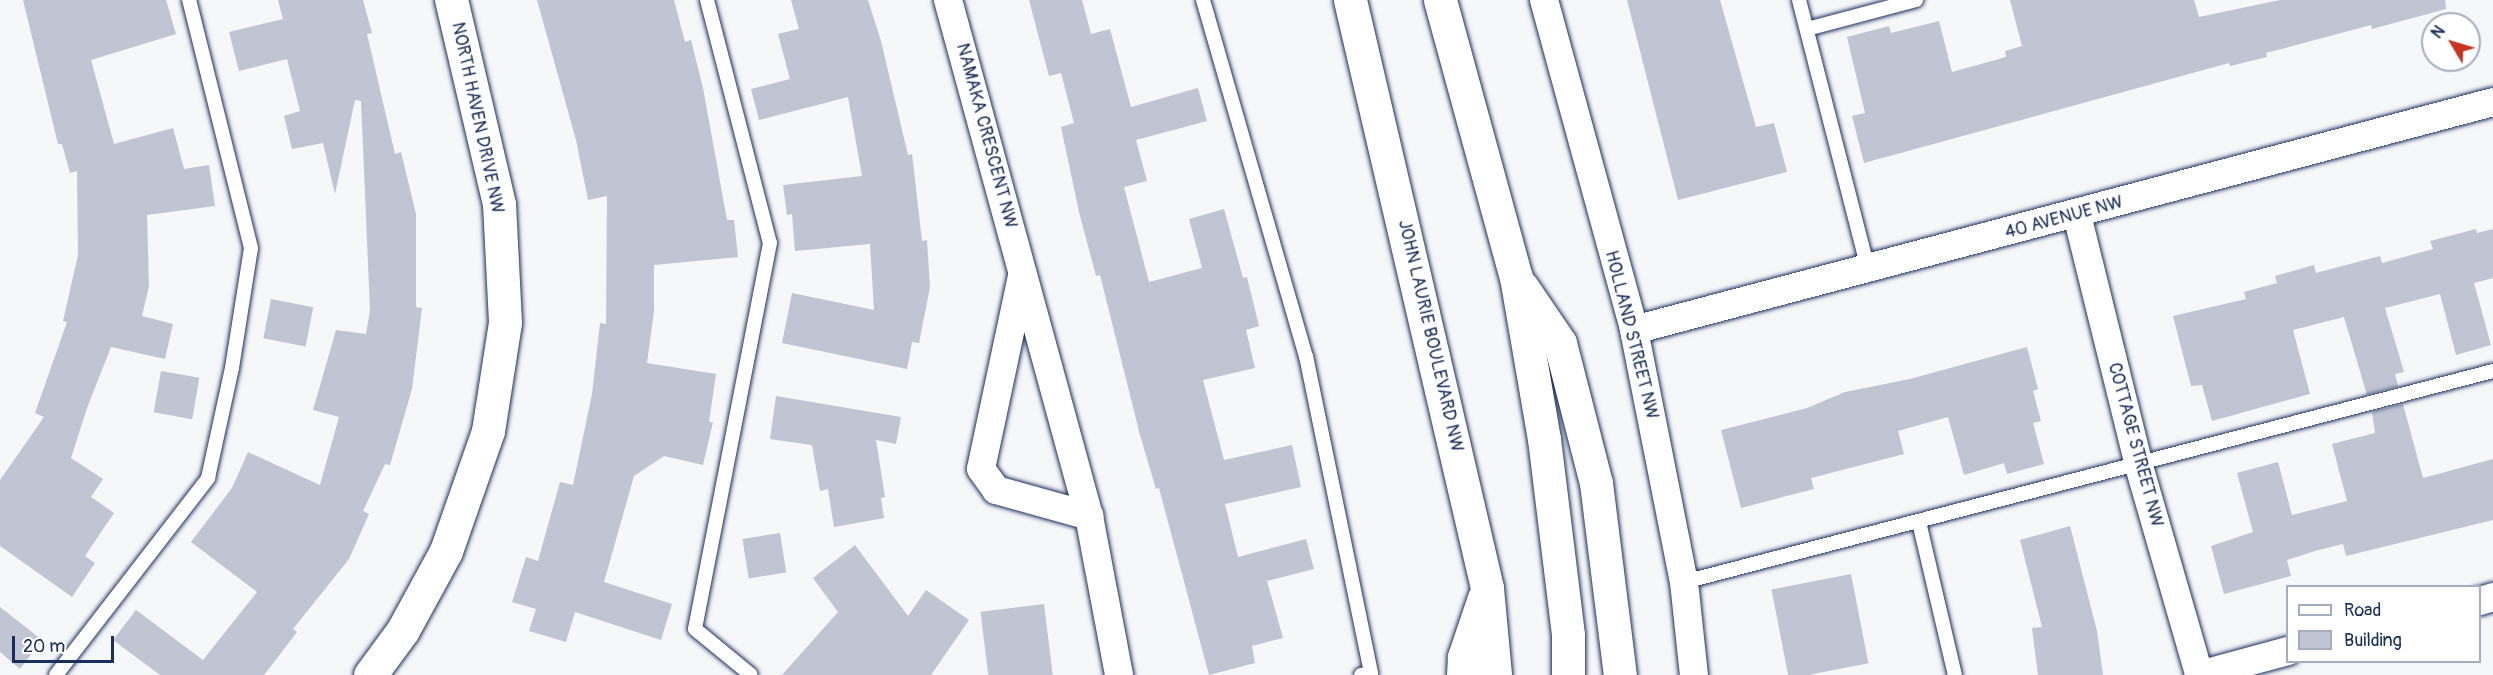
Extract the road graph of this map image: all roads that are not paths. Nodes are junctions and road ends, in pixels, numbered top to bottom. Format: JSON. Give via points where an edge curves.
{"nodes":[{"id":1,"x":189,"y":0,"type":"edge"},
{"id":2,"x":451,"y":0,"type":"edge"},
{"id":3,"x":707,"y":0,"type":"edge"},
{"id":4,"x":948,"y":0,"type":"edge"},
{"id":5,"x":1203,"y":0,"type":"edge"},
{"id":6,"x":1350,"y":0,"type":"edge"},
{"id":7,"x":1440,"y":0,"type":"edge"},
{"id":8,"x":1544,"y":0,"type":"edge"},
{"id":9,"x":1799,"y":0,"type":"edge"},
{"id":10,"x":1916,"y":0,"type":"edge"},
{"id":11,"x":1807,"y":29,"type":"junction"},
{"id":12,"x":2493,"y":102,"type":"edge"},
{"id":13,"x":2077,"y":215,"type":"junction"},
{"id":14,"x":1868,"y":269,"type":"junction"},
{"id":15,"x":1023,"y":272,"type":"junction"},
{"id":16,"x":1516,"y":277,"type":"junction"},
{"id":17,"x":1634,"y":330,"type":"junction"},
{"id":18,"x":2493,"y":371,"type":"edge"},
{"id":19,"x":2139,"y":465,"type":"junction"},
{"id":20,"x":1089,"y":516,"type":"junction"},
{"id":21,"x":1919,"y":522,"type":"junction"},
{"id":22,"x":1684,"y":582,"type":"junction"},
{"id":23,"x":1487,"y":588,"type":"junction"},
{"id":24,"x":2286,"y":652,"type":"edge"},
{"id":25,"x":1368,"y":674,"type":"edge"},
{"id":26,"x":2199,"y":674,"type":"edge"},
{"id":27,"x":56,"y":675,"type":"edge"},
{"id":28,"x":370,"y":675,"type":"edge"},
{"id":29,"x":751,"y":675,"type":"edge"},
{"id":30,"x":1119,"y":675,"type":"edge"},
{"id":31,"x":1463,"y":675,"type":"edge"},
{"id":32,"x":1496,"y":675,"type":"edge"},
{"id":33,"x":1568,"y":675,"type":"edge"},
{"id":34,"x":1620,"y":675,"type":"edge"},
{"id":35,"x":1694,"y":675,"type":"edge"},
{"id":36,"x":1955,"y":675,"type":"edge"}],
"edges":[{"from":1,"to":27,"type":"lane","via":[[251,248],[232,368],[208,478]]},
{"from":2,"to":28,"type":"main road","name":"NORTH HAVEN DRIVE NW","via":[[499,204],[505,322],[488,431],[446,551],[403,630]]},
{"from":3,"to":29,"type":"lane","via":[[770,243],[695,629]]},
{"from":4,"to":15,"type":"street","name":"NAMAKA CRESCENT NW"},
{"from":5,"to":25,"type":"lane","via":[[1306,356]]},
{"from":6,"to":23,"type":"main road","name":"JOHN LAURIE BOULEVARD NW"},
{"from":7,"to":16,"type":"main road"},
{"from":8,"to":17,"type":"street","name":"HOLLAND STREET NW"},
{"from":9,"to":11,"type":"lane"},
{"from":10,"to":11,"type":"lane"},
{"from":11,"to":14,"type":"lane"},
{"from":12,"to":13,"type":"street","name":"40 AVENUE NW"},
{"from":13,"to":14,"type":"street","name":"40 AVENUE NW"},
{"from":13,"to":19,"type":"street","name":"COTTAGE STREET NW"},
{"from":14,"to":17,"type":"street","name":"40 AVENUE NW"},
{"from":15,"to":20,"type":"street","name":"NAMAKA CRESCENT NW"},
{"from":15,"to":20,"type":"street","name":"NAMAKA CRESCENT NW","via":[[981,469],[996,490]]},
{"from":16,"to":33,"type":"main road","via":[[1544,439],[1568,636]]},
{"from":16,"to":34,"type":"main road","via":[[1560,343],[1596,483]]},
{"from":17,"to":22,"type":"street","name":"HOLLAND STREET NW"},
{"from":18,"to":19,"type":"lane"},
{"from":19,"to":21,"type":"lane"},
{"from":19,"to":26,"type":"street","name":"COTTAGE STREET NW"},
{"from":20,"to":30,"type":"street","name":"NAMAKA CRESCENT NW"},
{"from":21,"to":22,"type":"lane"},
{"from":21,"to":36,"type":"lane"},
{"from":22,"to":35,"type":"street","name":"HOLLAND STREET NW"},
{"from":23,"to":31,"type":"main road","via":[[1464,657]]},
{"from":23,"to":32,"type":"main road","name":"JOHN LAURIE BOULEVARD NW"},
{"from":24,"to":26,"type":"street"}]}
